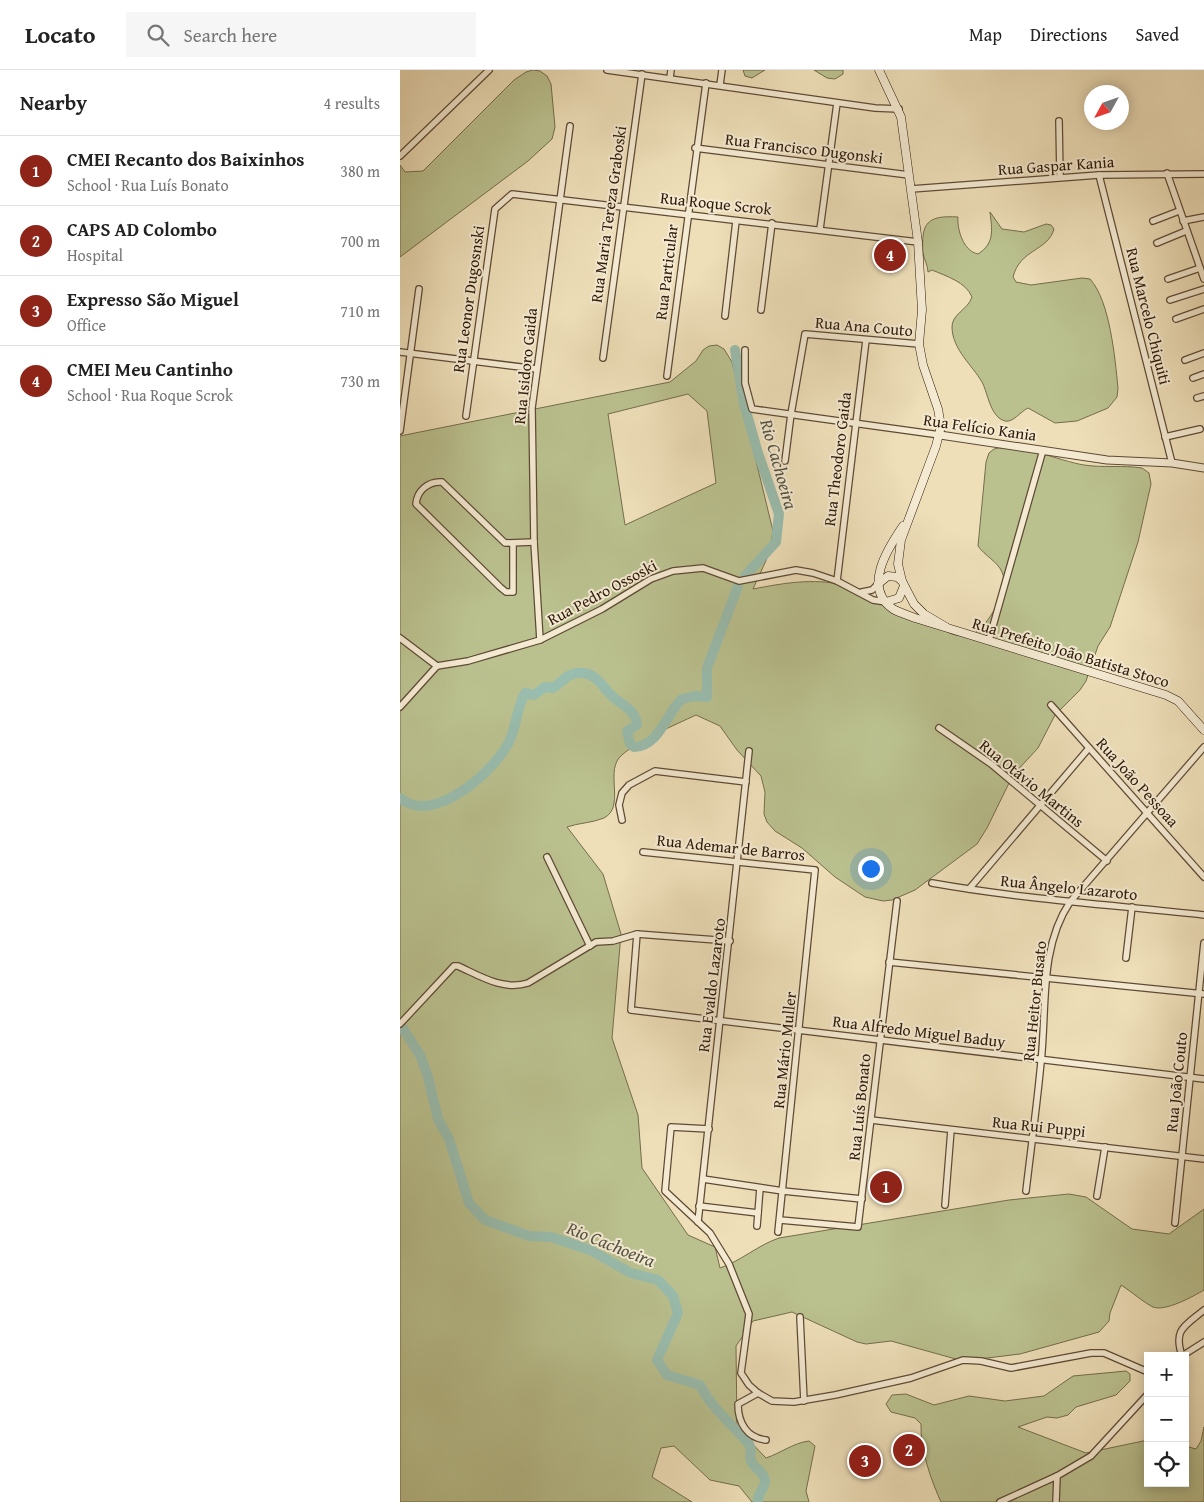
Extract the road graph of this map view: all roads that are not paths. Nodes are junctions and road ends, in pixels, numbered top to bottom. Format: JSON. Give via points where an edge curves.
{"nodes":[{"id":1,"x":489,"y":70,"type":"edge"},
{"id":2,"x":608,"y":70,"type":"edge"},
{"id":3,"x":671,"y":70,"type":"edge"},
{"id":4,"x":722,"y":70,"type":"edge"},
{"id":5,"x":879,"y":70,"type":"edge"},
{"id":6,"x":621,"y":71,"type":"edge"},
{"id":7,"x":650,"y":73,"type":"edge"},
{"id":8,"x":642,"y":74,"type":"junction"},
{"id":9,"x":670,"y":78,"type":"junction"},
{"id":10,"x":706,"y":84,"type":"junction"},
{"id":11,"x":720,"y":85,"type":"junction"},
{"id":12,"x":837,"y":103,"type":"junction"},
{"id":13,"x":899,"y":109,"type":"junction"},
{"id":14,"x":1059,"y":121,"type":"dead end"},
{"id":15,"x":570,"y":126,"type":"dead end"},
{"id":16,"x":695,"y":148,"type":"junction"},
{"id":17,"x":400,"y":156,"type":"edge"},
{"id":18,"x":830,"y":166,"type":"junction"},
{"id":19,"x":1167,"y":173,"type":"junction"},
{"id":20,"x":1204,"y":174,"type":"edge"},
{"id":21,"x":909,"y":175,"type":"junction"},
{"id":22,"x":1099,"y":175,"type":"junction"},
{"id":23,"x":1060,"y":177,"type":"junction"},
{"id":24,"x":911,"y":189,"type":"junction"},
{"id":25,"x":512,"y":194,"type":"joint"},
{"id":26,"x":560,"y":199,"type":"junction"},
{"id":27,"x":623,"y":207,"type":"junction"},
{"id":28,"x":1179,"y":211,"type":"junction"},
{"id":29,"x":687,"y":215,"type":"junction"},
{"id":30,"x":1204,"y":217,"type":"edge"},
{"id":31,"x":736,"y":220,"type":"junction"},
{"id":32,"x":1153,"y":221,"type":"dead end"},
{"id":33,"x":1183,"y":221,"type":"junction"},
{"id":34,"x":772,"y":223,"type":"junction"},
{"id":35,"x":820,"y":229,"type":"junction"},
{"id":36,"x":1186,"y":231,"type":"junction"},
{"id":37,"x":918,"y":242,"type":"junction"},
{"id":38,"x":1157,"y":243,"type":"dead end"},
{"id":39,"x":1200,"y":268,"type":"junction"},
{"id":40,"x":1168,"y":279,"type":"dead end"},
{"id":41,"x":1204,"y":279,"type":"edge"},
{"id":42,"x":418,"y":289,"type":"dead end"},
{"id":43,"x":1204,"y":289,"type":"edge"},
{"id":44,"x":1170,"y":300,"type":"dead end"},
{"id":45,"x":1204,"y":309,"type":"edge"},
{"id":46,"x":761,"y":310,"type":"dead end"},
{"id":47,"x":725,"y":316,"type":"dead end"},
{"id":48,"x":1176,"y":319,"type":"dead end"},
{"id":49,"x":866,"y":340,"type":"junction"},
{"id":50,"x":919,"y":344,"type":"junction"},
{"id":51,"x":744,"y":350,"type":"dead end"},
{"id":52,"x":400,"y":352,"type":"edge"},
{"id":53,"x":410,"y":353,"type":"junction"},
{"id":54,"x":1204,"y":353,"type":"edge"},
{"id":55,"x":603,"y":358,"type":"dead end"},
{"id":56,"x":1185,"y":360,"type":"dead end"},
{"id":57,"x":473,"y":361,"type":"junction"},
{"id":58,"x":537,"y":369,"type":"junction"},
{"id":59,"x":1204,"y":374,"type":"edge"},
{"id":60,"x":668,"y":376,"type":"dead end"},
{"id":61,"x":1193,"y":378,"type":"dead end"},
{"id":62,"x":1204,"y":396,"type":"edge"},
{"id":63,"x":1197,"y":398,"type":"dead end"},
{"id":64,"x":790,"y":414,"type":"junction"},
{"id":65,"x":466,"y":416,"type":"dead end"},
{"id":66,"x":855,"y":423,"type":"junction"},
{"id":67,"x":1200,"y":428,"type":"dead end"},
{"id":68,"x":400,"y":431,"type":"edge"},
{"id":69,"x":940,"y":435,"type":"junction"},
{"id":70,"x":1165,"y":437,"type":"junction"},
{"id":71,"x":1043,"y":450,"type":"junction"},
{"id":72,"x":785,"y":461,"type":"dead end"},
{"id":73,"x":1172,"y":463,"type":"junction"},
{"id":74,"x":1204,"y":468,"type":"edge"},
{"id":75,"x":911,"y":515,"type":"junction"},
{"id":76,"x":534,"y":542,"type":"junction"},
{"id":77,"x":512,"y":543,"type":"junction"},
{"id":78,"x":837,"y":581,"type":"junction"},
{"id":79,"x":878,"y":584,"type":"junction"},
{"id":80,"x":903,"y":584,"type":"junction"},
{"id":81,"x":860,"y":592,"type":"junction"},
{"id":82,"x":886,"y":602,"type":"junction"},
{"id":83,"x":946,"y":627,"type":"junction"},
{"id":84,"x":400,"y":638,"type":"edge"},
{"id":85,"x":540,"y":640,"type":"junction"},
{"id":86,"x":989,"y":640,"type":"junction"},
{"id":87,"x":437,"y":666,"type":"junction"},
{"id":88,"x":1051,"y":705,"type":"dead end"},
{"id":89,"x":400,"y":707,"type":"edge"},
{"id":90,"x":939,"y":728,"type":"dead end"},
{"id":91,"x":1204,"y":730,"type":"edge"},
{"id":92,"x":1204,"y":747,"type":"edge"},
{"id":93,"x":1088,"y":748,"type":"junction"},
{"id":94,"x":749,"y":751,"type":"dead end"},
{"id":95,"x":746,"y":782,"type":"junction"},
{"id":96,"x":1039,"y":806,"type":"junction"},
{"id":97,"x":1148,"y":813,"type":"junction"},
{"id":98,"x":622,"y":820,"type":"dead end"},
{"id":99,"x":644,"y":852,"type":"dead end"},
{"id":100,"x":547,"y":858,"type":"dead end"},
{"id":101,"x":739,"y":860,"type":"junction"},
{"id":102,"x":1107,"y":861,"type":"junction"},
{"id":103,"x":1204,"y":864,"type":"edge"},
{"id":104,"x":815,"y":870,"type":"joint"},
{"id":105,"x":1198,"y":870,"type":"junction"},
{"id":106,"x":1204,"y":877,"type":"edge"},
{"id":107,"x":932,"y":882,"type":"dead end"},
{"id":108,"x":969,"y":890,"type":"junction"},
{"id":109,"x":897,"y":901,"type":"dead end"},
{"id":110,"x":1070,"y":902,"type":"junction"},
{"id":111,"x":1132,"y":907,"type":"junction"},
{"id":112,"x":1204,"y":915,"type":"edge"},
{"id":113,"x":637,"y":934,"type":"junction"},
{"id":114,"x":730,"y":941,"type":"junction"},
{"id":115,"x":1204,"y":943,"type":"edge"},
{"id":116,"x":590,"y":946,"type":"junction"},
{"id":117,"x":1126,"y":958,"type":"dead end"},
{"id":118,"x":889,"y":962,"type":"junction"},
{"id":119,"x":1046,"y":979,"type":"junction"},
{"id":120,"x":1201,"y":994,"type":"edge"},
{"id":121,"x":720,"y":1022,"type":"junction"},
{"id":122,"x":400,"y":1024,"type":"edge"},
{"id":123,"x":800,"y":1031,"type":"junction"},
{"id":124,"x":880,"y":1039,"type":"junction"},
{"id":125,"x":1042,"y":1060,"type":"junction"},
{"id":126,"x":1190,"y":1078,"type":"junction"},
{"id":127,"x":1204,"y":1080,"type":"edge"},
{"id":128,"x":871,"y":1120,"type":"junction"},
{"id":129,"x":709,"y":1129,"type":"junction"},
{"id":130,"x":951,"y":1130,"type":"junction"},
{"id":131,"x":1032,"y":1139,"type":"junction"},
{"id":132,"x":1105,"y":1147,"type":"junction"},
{"id":133,"x":1182,"y":1157,"type":"junction"},
{"id":134,"x":1204,"y":1159,"type":"edge"},
{"id":135,"x":703,"y":1179,"type":"junction"},
{"id":136,"x":760,"y":1188,"type":"junction"},
{"id":137,"x":783,"y":1191,"type":"junction"},
{"id":138,"x":1026,"y":1191,"type":"dead end"},
{"id":139,"x":1097,"y":1196,"type":"dead end"},
{"id":140,"x":862,"y":1200,"type":"junction"},
{"id":141,"x":945,"y":1205,"type":"dead end"},
{"id":142,"x":700,"y":1206,"type":"junction"},
{"id":143,"x":758,"y":1213,"type":"junction"},
{"id":144,"x":780,"y":1220,"type":"junction"},
{"id":145,"x":698,"y":1222,"type":"junction"},
{"id":146,"x":1175,"y":1223,"type":"dead end"},
{"id":147,"x":757,"y":1226,"type":"dead end"},
{"id":148,"x":778,"y":1232,"type":"dead end"},
{"id":149,"x":1204,"y":1310,"type":"edge"},
{"id":150,"x":800,"y":1317,"type":"dead end"},
{"id":151,"x":1204,"y":1342,"type":"edge"},
{"id":152,"x":1181,"y":1352,"type":"edge"},
{"id":153,"x":1188,"y":1352,"type":"edge"},
{"id":154,"x":1144,"y":1370,"type":"edge"},
{"id":155,"x":758,"y":1394,"type":"junction"},
{"id":156,"x":1145,"y":1397,"type":"edge"},
{"id":157,"x":804,"y":1401,"type":"junction"},
{"id":158,"x":766,"y":1440,"type":"dead end"},
{"id":159,"x":1057,"y":1476,"type":"junction"},
{"id":160,"x":1000,"y":1502,"type":"edge"},
{"id":161,"x":1056,"y":1502,"type":"edge"}],
"edges":[{"from":1,"to":17,"type":"street"},
{"from":2,"to":6,"type":"street"},
{"from":3,"to":9,"type":"street"},
{"from":4,"to":11,"type":"street"},
{"from":5,"to":13,"type":"main road","name":"Rua Prefeito João Batista Stoco"},
{"from":6,"to":8,"type":"street"},
{"from":7,"to":8,"type":"street"},
{"from":7,"to":9,"type":"street"},
{"from":8,"to":27,"type":"street","name":"Rua Maria Tereza Graboski"},
{"from":9,"to":10,"type":"street"},
{"from":10,"to":11,"type":"street"},
{"from":10,"to":16,"type":"street","name":"Rua Particular"},
{"from":11,"to":12,"type":"street"},
{"from":12,"to":13,"type":"street"},
{"from":12,"to":18,"type":"street"},
{"from":13,"to":21,"type":"main road","name":"Rua Prefeito João Batista Stoco"},
{"from":14,"to":23,"type":"street"},
{"from":15,"to":26,"type":"street","name":"Rua Isidoro Gaida"},
{"from":16,"to":18,"type":"street","name":"Rua Francisco Dugonski"},
{"from":16,"to":29,"type":"street","name":"Rua Particular"},
{"from":18,"to":21,"type":"street","name":"Rua Francisco Dugonski"},
{"from":18,"to":35,"type":"street"},
{"from":19,"to":20,"type":"street","name":"Rua Gaspar Kania"},
{"from":19,"to":22,"type":"street","name":"Rua Gaspar Kania"},
{"from":19,"to":28,"type":"street"},
{"from":21,"to":24,"type":"main road","name":"Rua Prefeito João Batista Stoco"},
{"from":22,"to":23,"type":"street","name":"Rua Gaspar Kania"},
{"from":22,"to":70,"type":"street","name":"Rua Marcelo Chiquiti"},
{"from":23,"to":24,"type":"street","name":"Rua Gaspar Kania"},
{"from":24,"to":37,"type":"main road","name":"Rua Prefeito João Batista Stoco"},
{"from":25,"to":26,"type":"street","name":"Rua Roque Scrok"},
{"from":25,"to":57,"type":"street","name":"Rua Leonor Dugosnski","via":[[495,209]]},
{"from":26,"to":27,"type":"street","name":"Rua Roque Scrok"},
{"from":26,"to":58,"type":"street","name":"Rua Isidoro Gaida"},
{"from":27,"to":29,"type":"street","name":"Rua Roque Scrok"},
{"from":27,"to":55,"type":"street","name":"Rua Maria Tereza Graboski"},
{"from":28,"to":32,"type":"street"},
{"from":28,"to":33,"type":"street"},
{"from":29,"to":31,"type":"street","name":"Rua Roque Scrok"},
{"from":29,"to":60,"type":"street","name":"Rua Particular"},
{"from":30,"to":33,"type":"street"},
{"from":31,"to":34,"type":"street","name":"Rua Roque Scrok"},
{"from":31,"to":47,"type":"street"},
{"from":33,"to":36,"type":"street"},
{"from":34,"to":35,"type":"street","name":"Rua Roque Scrok"},
{"from":34,"to":46,"type":"street"},
{"from":35,"to":37,"type":"street","name":"Rua Roque Scrok"},
{"from":36,"to":38,"type":"street"},
{"from":36,"to":39,"type":"street"},
{"from":37,"to":50,"type":"main road","name":"Rua Prefeito João Batista Stoco","via":[[922,310]]},
{"from":39,"to":40,"type":"street"},
{"from":39,"to":41,"type":"street"},
{"from":42,"to":53,"type":"street"},
{"from":43,"to":44,"type":"street"},
{"from":45,"to":48,"type":"street"},
{"from":49,"to":50,"type":"street","name":"Rua Ana Couto"},
{"from":49,"to":64,"type":"street","name":"Rua Ana Couto","via":[[805,334]]},
{"from":49,"to":66,"type":"street","name":"Rua Theodoro Gaida"},
{"from":50,"to":69,"type":"main road","name":"Rua Prefeito João Batista Stoco","via":[[922,365],[940,419]]},
{"from":51,"to":64,"type":"street","name":"Rua Felício Kania","via":[[745,383],[752,409]]},
{"from":52,"to":53,"type":"street"},
{"from":53,"to":57,"type":"street"},
{"from":53,"to":68,"type":"street"},
{"from":54,"to":56,"type":"street"},
{"from":57,"to":58,"type":"street"},
{"from":57,"to":65,"type":"street","name":"Rua Leonor Dugosnski"},
{"from":58,"to":76,"type":"street","name":"Rua Isidoro Gaida","via":[[532,408]]},
{"from":59,"to":61,"type":"street"},
{"from":62,"to":63,"type":"street"},
{"from":64,"to":66,"type":"street","name":"Rua Felício Kania"},
{"from":64,"to":72,"type":"street"},
{"from":66,"to":69,"type":"street","name":"Rua Felício Kania"},
{"from":66,"to":78,"type":"street","name":"Rua Theodoro Gaida"},
{"from":67,"to":70,"type":"street"},
{"from":69,"to":71,"type":"street","name":"Rua Felício Kania"},
{"from":69,"to":75,"type":"main road","name":"Rua Prefeito João Batista Stoco"},
{"from":70,"to":73,"type":"street","name":"Rua Marcelo Chiquiti"},
{"from":71,"to":73,"type":"street","name":"Rua Felício Kania","via":[[1107,460]]},
{"from":71,"to":86,"type":"street"},
{"from":73,"to":74,"type":"street","name":"Rua Felício Kania"},
{"from":75,"to":79,"type":"main road","name":"Rua Prefeito João Batista Stoco","via":[[883,562]]},
{"from":75,"to":80,"type":"main road","name":"Rua Prefeito João Batista Stoco","via":[[899,548],[898,564]]},
{"from":76,"to":77,"type":"street"},
{"from":76,"to":85,"type":"street","name":"Rua Isidoro Gaida"},
{"from":77,"to":77,"type":"street","via":[[505,543],[495,535],[442,482],[436,481],[425,487],[417,496],[416,504],[506,592],[513,592]]},
{"from":78,"to":81,"type":"street","name":"Rua Pedro Ossoski"},
{"from":78,"to":85,"type":"street","name":"Rua Pedro Ossoski","via":[[796,570],[745,580],[703,568],[673,571],[651,579],[602,609]]},
{"from":79,"to":80,"type":"main road","via":[[888,576],[897,577]]},
{"from":79,"to":81,"type":"street","via":[[870,591]]},
{"from":79,"to":82,"type":"main road"},
{"from":80,"to":82,"type":"main road","via":[[899,598]]},
{"from":80,"to":83,"type":"main road","name":"Rua Prefeito João Batista Stoco","via":[[920,610]]},
{"from":81,"to":82,"type":"street","name":"Rua Pedro Ossoski","via":[[873,600]]},
{"from":82,"to":83,"type":"main road","name":"Rua Prefeito João Batista Stoco","via":[[898,611]]},
{"from":83,"to":86,"type":"main road","name":"Rua Prefeito João Batista Stoco"},
{"from":84,"to":87,"type":"street"},
{"from":85,"to":87,"type":"street","name":"Rua Pedro Ossoski","via":[[476,659]]},
{"from":86,"to":91,"type":"main road","name":"Rua Prefeito João Batista Stoco","via":[[1166,695],[1178,701]]},
{"from":87,"to":89,"type":"street"},
{"from":88,"to":93,"type":"street","name":"Rua João Pessoaa"},
{"from":90,"to":96,"type":"street","name":"Rua Otávio Martins","via":[[992,764]]},
{"from":92,"to":97,"type":"street","name":"Rua Heitor Busato"},
{"from":93,"to":96,"type":"street"},
{"from":93,"to":97,"type":"street","name":"Rua João Pessoaa"},
{"from":94,"to":95,"type":"street","name":"Rua Evaldo Lazaroto"},
{"from":95,"to":98,"type":"street","via":[[656,771],[629,785],[622,793],[619,805]]},
{"from":95,"to":101,"type":"street","name":"Rua Evaldo Lazaroto"},
{"from":96,"to":102,"type":"street","name":"Rua Otávio Martins"},
{"from":96,"to":108,"type":"street"},
{"from":97,"to":102,"type":"street","name":"Rua Heitor Busato"},
{"from":97,"to":105,"type":"street","name":"Rua João Pessoaa"},
{"from":99,"to":101,"type":"street","name":"Rua Ademar de Barros"},
{"from":100,"to":116,"type":"street"},
{"from":101,"to":104,"type":"street","name":"Rua Ademar de Barros"},
{"from":101,"to":114,"type":"street","name":"Rua Evaldo Lazaroto"},
{"from":102,"to":110,"type":"street","name":"Rua Heitor Busato"},
{"from":103,"to":105,"type":"street"},
{"from":104,"to":123,"type":"street","name":"Rua Mário Muller"},
{"from":105,"to":106,"type":"street","name":"Rua João Pessoaa"},
{"from":107,"to":108,"type":"street","name":"Rua Ângelo Lazaroto"},
{"from":108,"to":110,"type":"street","name":"Rua Ângelo Lazaroto"},
{"from":109,"to":118,"type":"street","name":"Rua Luís Bonato"},
{"from":110,"to":111,"type":"street","name":"Rua Ângelo Lazaroto"},
{"from":110,"to":119,"type":"street","name":"Rua Heitor Busato","via":[[1054,934]]},
{"from":111,"to":112,"type":"street","name":"Rua Ângelo Lazaroto"},
{"from":111,"to":117,"type":"street"},
{"from":113,"to":114,"type":"street"},
{"from":113,"to":116,"type":"street"},
{"from":113,"to":121,"type":"street","name":"Rua Alfredo Miguel Baduy","via":[[632,1010]]},
{"from":114,"to":121,"type":"street","name":"Rua Evaldo Lazaroto"},
{"from":115,"to":120,"type":"street","name":"Rua João Couto"},
{"from":116,"to":122,"type":"street","via":[[528,984],[516,987],[497,984],[454,966]]},
{"from":118,"to":119,"type":"street"},
{"from":118,"to":124,"type":"street","name":"Rua Luís Bonato"},
{"from":119,"to":120,"type":"street"},
{"from":119,"to":125,"type":"street","name":"Rua Heitor Busato"},
{"from":120,"to":126,"type":"street","name":"Rua João Couto"},
{"from":121,"to":123,"type":"street","name":"Rua Alfredo Miguel Baduy"},
{"from":121,"to":129,"type":"street","name":"Rua Evaldo Lazaroto"},
{"from":123,"to":124,"type":"street","name":"Rua Alfredo Miguel Baduy"},
{"from":123,"to":137,"type":"street","name":"Rua Mário Muller"},
{"from":124,"to":125,"type":"street","name":"Rua Alfredo Miguel Baduy"},
{"from":124,"to":128,"type":"street","name":"Rua Luís Bonato"},
{"from":125,"to":126,"type":"street","name":"Rua Alfredo Miguel Baduy"},
{"from":125,"to":131,"type":"street","name":"Rua Heitor Busato"},
{"from":126,"to":127,"type":"street","name":"Rua Alfredo Miguel Baduy"},
{"from":126,"to":133,"type":"street","name":"Rua João Couto"},
{"from":128,"to":130,"type":"street","name":"Rua Rui Puppi"},
{"from":128,"to":140,"type":"street","name":"Rua Luís Bonato"},
{"from":129,"to":135,"type":"street","name":"Rua Evaldo Lazaroto"},
{"from":129,"to":145,"type":"street","via":[[671,1127],[665,1191]]},
{"from":130,"to":131,"type":"street","name":"Rua Rui Puppi"},
{"from":130,"to":141,"type":"street"},
{"from":131,"to":132,"type":"street","name":"Rua Rui Puppi"},
{"from":131,"to":138,"type":"street","name":"Rua Heitor Busato"},
{"from":132,"to":133,"type":"street","name":"Rua Rui Puppi"},
{"from":132,"to":139,"type":"street"},
{"from":133,"to":134,"type":"street","name":"Rua Rui Puppi"},
{"from":133,"to":146,"type":"street","name":"Rua João Couto"},
{"from":135,"to":136,"type":"street"},
{"from":135,"to":142,"type":"street","name":"Rua Evaldo Lazaroto"},
{"from":136,"to":137,"type":"street"},
{"from":136,"to":143,"type":"street"},
{"from":137,"to":140,"type":"street"},
{"from":137,"to":144,"type":"street","name":"Rua Mário Muller"},
{"from":140,"to":144,"type":"street","name":"Rua Luís Bonato","via":[[858,1227]]},
{"from":142,"to":143,"type":"street"},
{"from":142,"to":145,"type":"street","name":"Rua Evaldo Lazaroto"},
{"from":143,"to":147,"type":"street"},
{"from":144,"to":148,"type":"street","name":"Rua Mário Muller"},
{"from":145,"to":155,"type":"street","via":[[710,1233],[746,1302],[748,1320],[741,1373]]},
{"from":149,"to":152,"type":"street","via":[[1181,1329],[1178,1337]]},
{"from":150,"to":157,"type":"street"},
{"from":151,"to":153,"type":"street"},
{"from":154,"to":157,"type":"street","via":[[1104,1353],[1010,1368],[964,1360],[911,1378]]},
{"from":155,"to":157,"type":"street","via":[[784,1403]]},
{"from":155,"to":158,"type":"street","via":[[738,1404],[738,1416],[748,1434],[755,1439]]},
{"from":156,"to":159,"type":"street","via":[[1091,1456]]},
{"from":159,"to":160,"type":"street"},
{"from":159,"to":161,"type":"street"}]}
